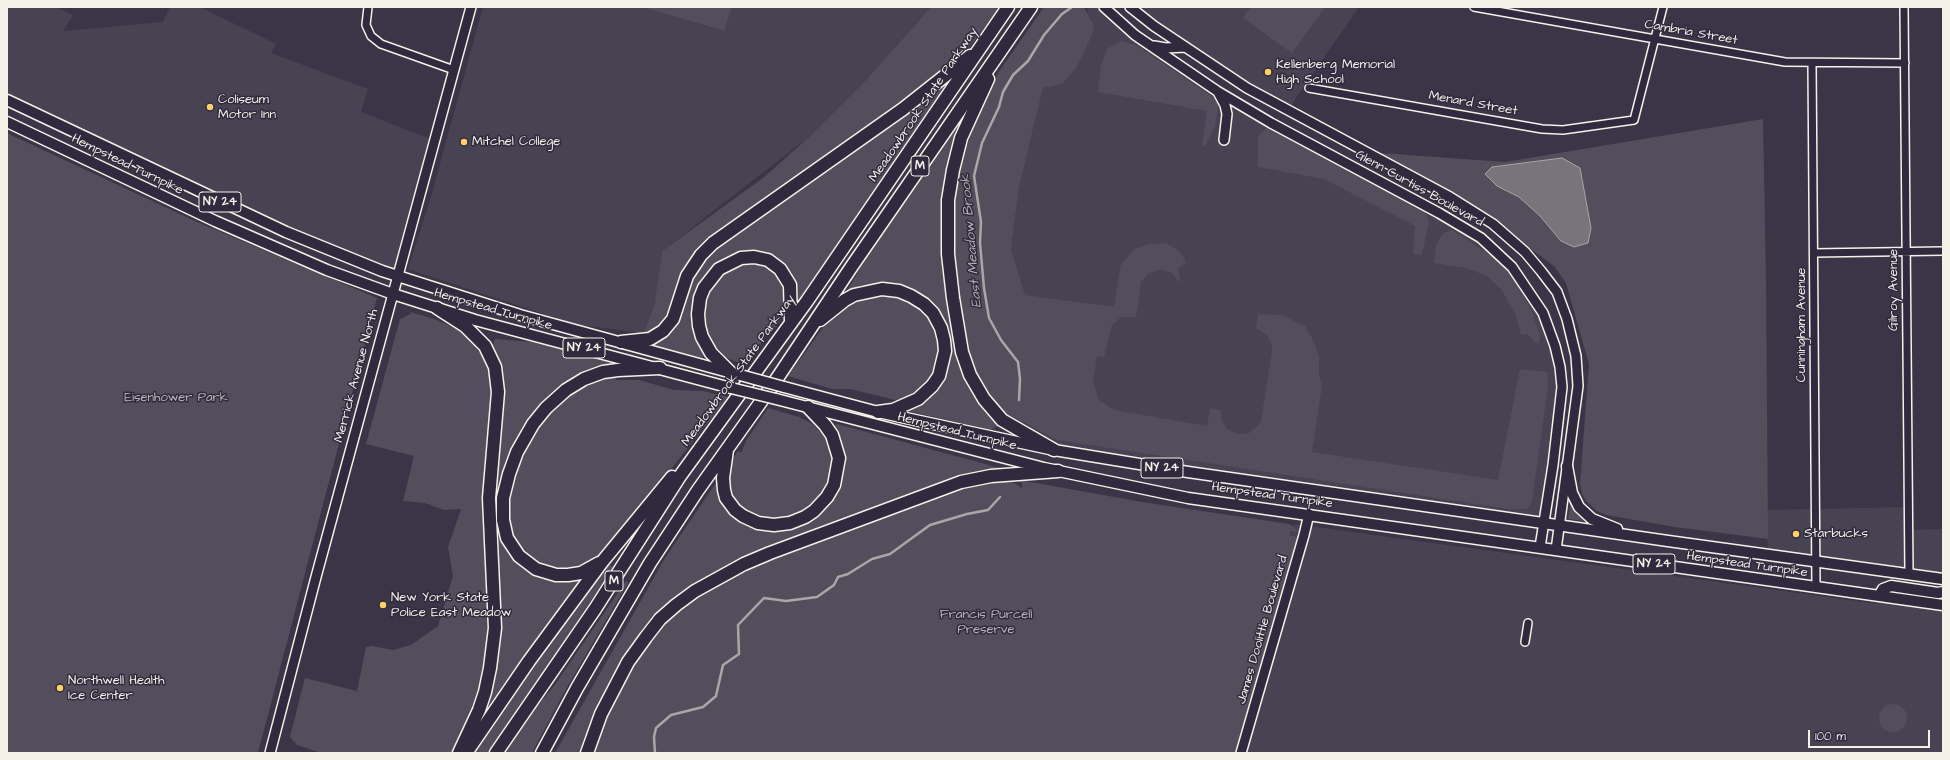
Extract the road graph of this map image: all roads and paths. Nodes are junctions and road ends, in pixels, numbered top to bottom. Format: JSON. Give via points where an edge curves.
{"nodes":[{"id":1,"x":368,"y":7,"type":"edge"},
{"id":2,"x":471,"y":7,"type":"edge"},
{"id":3,"x":1008,"y":7,"type":"edge"},
{"id":4,"x":1031,"y":7,"type":"edge"},
{"id":5,"x":1130,"y":7,"type":"edge"},
{"id":6,"x":1474,"y":7,"type":"edge"},
{"id":7,"x":1663,"y":7,"type":"edge"},
{"id":8,"x":1904,"y":7,"type":"edge"},
{"id":9,"x":1106,"y":9,"type":"edge"},
{"id":10,"x":1655,"y":39,"type":"junction"},
{"id":11,"x":1151,"y":46,"type":"junction"},
{"id":12,"x":1186,"y":47,"type":"junction"},
{"id":13,"x":979,"y":49,"type":"junction"},
{"id":14,"x":995,"y":59,"type":"junction"},
{"id":15,"x":1905,"y":63,"type":"junction"},
{"id":16,"x":1812,"y":64,"type":"junction"},
{"id":17,"x":454,"y":70,"type":"junction"},
{"id":18,"x":1308,"y":88,"type":"dead end"},
{"id":19,"x":1217,"y":91,"type":"junction"},
{"id":20,"x":7,"y":100,"type":"edge"},
{"id":21,"x":7,"y":122,"type":"edge"},
{"id":22,"x":1224,"y":140,"type":"dead end"},
{"id":23,"x":1943,"y":251,"type":"edge"},
{"id":24,"x":1906,"y":252,"type":"junction"},
{"id":25,"x":1814,"y":253,"type":"junction"},
{"id":26,"x":398,"y":276,"type":"junction"},
{"id":27,"x":393,"y":294,"type":"junction"},
{"id":28,"x":437,"y":308,"type":"junction"},
{"id":29,"x":791,"y":321,"type":"junction"},
{"id":30,"x":811,"y":327,"type":"junction"},
{"id":31,"x":621,"y":342,"type":"junction"},
{"id":32,"x":1577,"y":364,"type":"junction"},
{"id":33,"x":1560,"y":366,"type":"junction"},
{"id":34,"x":660,"y":368,"type":"junction"},
{"id":35,"x":735,"y":374,"type":"junction"},
{"id":36,"x":730,"y":407,"type":"junction"},
{"id":37,"x":808,"y":407,"type":"junction"},
{"id":38,"x":878,"y":412,"type":"junction"},
{"id":39,"x":727,"y":448,"type":"junction"},
{"id":40,"x":1054,"y":450,"type":"junction"},
{"id":41,"x":1567,"y":466,"type":"junction"},
{"id":42,"x":1058,"y":471,"type":"junction"},
{"id":43,"x":1309,"y":514,"type":"junction"},
{"id":44,"x":1544,"y":523,"type":"junction"},
{"id":45,"x":1560,"y":526,"type":"junction"},
{"id":46,"x":1654,"y":539,"type":"junction"},
{"id":47,"x":1540,"y":547,"type":"junction"},
{"id":48,"x":1556,"y":550,"type":"junction"},
{"id":49,"x":1815,"y":561,"type":"junction"},
{"id":50,"x":602,"y":562,"type":"junction"},
{"id":51,"x":1909,"y":573,"type":"junction"},
{"id":52,"x":1943,"y":579,"type":"edge"},
{"id":53,"x":1816,"y":587,"type":"junction"},
{"id":54,"x":1943,"y":592,"type":"edge"},
{"id":55,"x":1879,"y":596,"type":"junction"},
{"id":56,"x":1943,"y":605,"type":"edge"},
{"id":57,"x":1528,"y":623,"type":"dead end"},
{"id":58,"x":1525,"y":642,"type":"dead end"},
{"id":59,"x":270,"y":753,"type":"edge"},
{"id":60,"x":459,"y":753,"type":"edge"},
{"id":61,"x":466,"y":753,"type":"edge"},
{"id":62,"x":496,"y":753,"type":"edge"},
{"id":63,"x":542,"y":753,"type":"edge"},
{"id":64,"x":587,"y":753,"type":"edge"},
{"id":65,"x":1241,"y":753,"type":"edge"}],
"edges":[{"from":1,"to":17,"type":"street","via":[[366,25],[371,36],[381,44]]},
{"from":2,"to":17,"type":"main road","name":"Merrick Avenue North"},
{"from":3,"to":13,"type":"highway","name":"Meadowbrook State Parkway","number":"M"},
{"from":4,"to":14,"type":"highway","number":"M"},
{"from":5,"to":12,"type":"main road","name":"Glenn Curtiss Boulevard"},
{"from":6,"to":10,"type":"street","name":"Cambria Street"},
{"from":7,"to":10,"type":"street"},
{"from":8,"to":15,"type":"street","name":"Gilroy Avenue"},
{"from":9,"to":11,"type":"main road","name":"Glenn Curtiss Boulevard"},
{"from":10,"to":16,"type":"street","name":"Cambria Street","via":[[1786,62]]},
{"from":10,"to":18,"type":"street","name":"Menard Street","via":[[1634,120],[1562,130],[1542,129]]},
{"from":11,"to":12,"type":"main road"},
{"from":11,"to":19,"type":"main road","name":"Glenn Curtiss Boulevard"},
{"from":12,"to":32,"type":"main road","name":"Glenn Curtiss Boulevard","via":[[1258,94],[1443,194],[1493,224],[1525,252],[1557,292],[1567,319]]},
{"from":13,"to":29,"type":"highway","name":"Meadowbrook State Parkway","number":"M"},
{"from":13,"to":31,"type":"highway","via":[[904,109],[713,243],[687,276],[673,318],[663,331],[650,339]]},
{"from":14,"to":30,"type":"highway","number":"M"},
{"from":14,"to":40,"type":"highway","via":[[961,138],[953,170],[947,226],[953,298],[962,352],[970,375],[984,399],[1002,420]]},
{"from":15,"to":16,"type":"street","name":"Cambria Street"},
{"from":15,"to":24,"type":"street","name":"Gilroy Avenue"},
{"from":16,"to":25,"type":"street","name":"Cunningham Avenue"},
{"from":17,"to":26,"type":"main road","name":"Merrick Avenue North"},
{"from":19,"to":22,"type":"main road","via":[[1227,114]]},
{"from":19,"to":33,"type":"main road","name":"Glenn Curtiss Boulevard","via":[[1481,238],[1512,267],[1543,313]]},
{"from":20,"to":26,"type":"main road","name":"Hempstead Turnpike","number":"NY 24","via":[[286,232]]},
{"from":21,"to":27,"type":"main road","name":"Hempstead Turnpike","number":"NY 24","via":[[267,245]]},
{"from":23,"to":24,"type":"street"},
{"from":24,"to":25,"type":"street"},
{"from":24,"to":51,"type":"street","name":"Gilroy Avenue"},
{"from":25,"to":49,"type":"street","name":"Cunningham Avenue"},
{"from":26,"to":27,"type":"main road","name":"Merrick Avenue North"},
{"from":26,"to":31,"type":"main road","name":"Hempstead Turnpike","number":"NY 24","via":[[520,315]]},
{"from":27,"to":28,"type":"main road","name":"Hempstead Turnpike","number":"NY 24"},
{"from":27,"to":59,"type":"main road","name":"Merrick Avenue North"},
{"from":28,"to":34,"type":"main road","name":"Hempstead Turnpike","number":"NY 24"},
{"from":28,"to":60,"type":"highway","via":[[465,326],[485,346],[495,367],[498,392],[489,498],[495,628],[490,668],[479,710]]},
{"from":29,"to":35,"type":"highway","via":[[790,285],[780,269],[768,260],[741,258],[719,269],[704,288],[700,298],[699,326],[711,353]]},
{"from":29,"to":36,"type":"highway","name":"Meadowbrook State Parkway","number":"M"},
{"from":30,"to":38,"type":"highway","via":[[845,300],[872,290],[899,291],[924,304],[932,313],[941,328],[944,340],[945,351],[939,376],[918,398],[893,410]]},
{"from":30,"to":39,"type":"highway","number":"M"},
{"from":31,"to":35,"type":"main road","name":"Hempstead Turnpike","number":"NY 24"},
{"from":32,"to":33,"type":"main road"},
{"from":32,"to":41,"type":"main road","name":"Glenn Curtiss Boulevard","via":[[1578,386]]},
{"from":33,"to":44,"type":"main road","name":"Glenn Curtiss Boulevard","via":[[1562,387]]},
{"from":34,"to":37,"type":"main road","name":"Hempstead Turnpike","number":"NY 24","bridge":true},
{"from":34,"to":50,"type":"highway","via":[[603,372],[584,379],[566,390],[533,424],[517,452],[509,474],[503,520],[507,538],[519,556],[536,569],[556,575],[581,573]]},
{"from":35,"to":38,"type":"main road","name":"Hempstead Turnpike","number":"NY 24","bridge":true},
{"from":36,"to":50,"type":"highway"},
{"from":36,"to":62,"type":"highway","name":"Meadowbrook State Parkway","number":"M","via":[[680,476],[600,602]]},
{"from":37,"to":39,"type":"highway","via":[[832,435],[839,458],[834,485],[827,497],[805,517],[790,523],[774,525],[758,523],[735,510],[726,498],[724,490]]},
{"from":37,"to":42,"type":"main road","name":"Hempstead Turnpike","number":"NY 24"},
{"from":38,"to":40,"type":"main road","name":"Hempstead Turnpike","number":"NY 24"},
{"from":39,"to":63,"type":"highway","number":"M","via":[[650,563]]},
{"from":40,"to":44,"type":"main road","name":"Hempstead Turnpike","number":"NY 24","via":[[1188,472]]},
{"from":41,"to":45,"type":"main road","name":"Glenn Curtiss Boulevard"},
{"from":41,"to":46,"type":"main road","via":[[1572,493],[1579,507],[1592,518],[1610,528]]},
{"from":42,"to":43,"type":"main road","name":"Hempstead Turnpike","number":"NY 24","via":[[1188,498]]},
{"from":42,"to":64,"type":"highway","via":[[991,476],[961,482],[770,553],[695,591],[660,620],[628,662],[601,714]]},
{"from":43,"to":47,"type":"main road","name":"Hempstead Turnpike","number":"NY 24"},
{"from":43,"to":65,"type":"main road","name":"James Doolittle Boulevard"},
{"from":44,"to":45,"type":"main road","name":"Hempstead Turnpike","number":"NY 24"},
{"from":44,"to":47,"type":"main road","name":"Glenn Curtiss Boulevard"},
{"from":45,"to":46,"type":"main road","name":"Hempstead Turnpike","number":"NY 24"},
{"from":45,"to":48,"type":"main road","name":"Glenn Curtiss Boulevard"},
{"from":46,"to":49,"type":"main road","name":"Hempstead Turnpike","number":"NY 24"},
{"from":47,"to":48,"type":"main road","name":"Hempstead Turnpike","number":"NY 24"},
{"from":48,"to":53,"type":"main road","name":"Hempstead Turnpike","number":"NY 24"},
{"from":49,"to":51,"type":"main road","name":"Hempstead Turnpike","number":"NY 24"},
{"from":49,"to":53,"type":"street","name":"Cunningham Avenue"},
{"from":50,"to":61,"type":"highway","via":[[529,661]]},
{"from":51,"to":52,"type":"main road","name":"Hempstead Turnpike","number":"NY 24"},
{"from":53,"to":55,"type":"main road","name":"Hempstead Turnpike","number":"NY 24"},
{"from":54,"to":55,"type":"main road","via":[[1891,586],[1883,589]]},
{"from":55,"to":56,"type":"main road","name":"Hempstead Turnpike","number":"NY 24"},
{"from":57,"to":58,"type":"street"}]}
